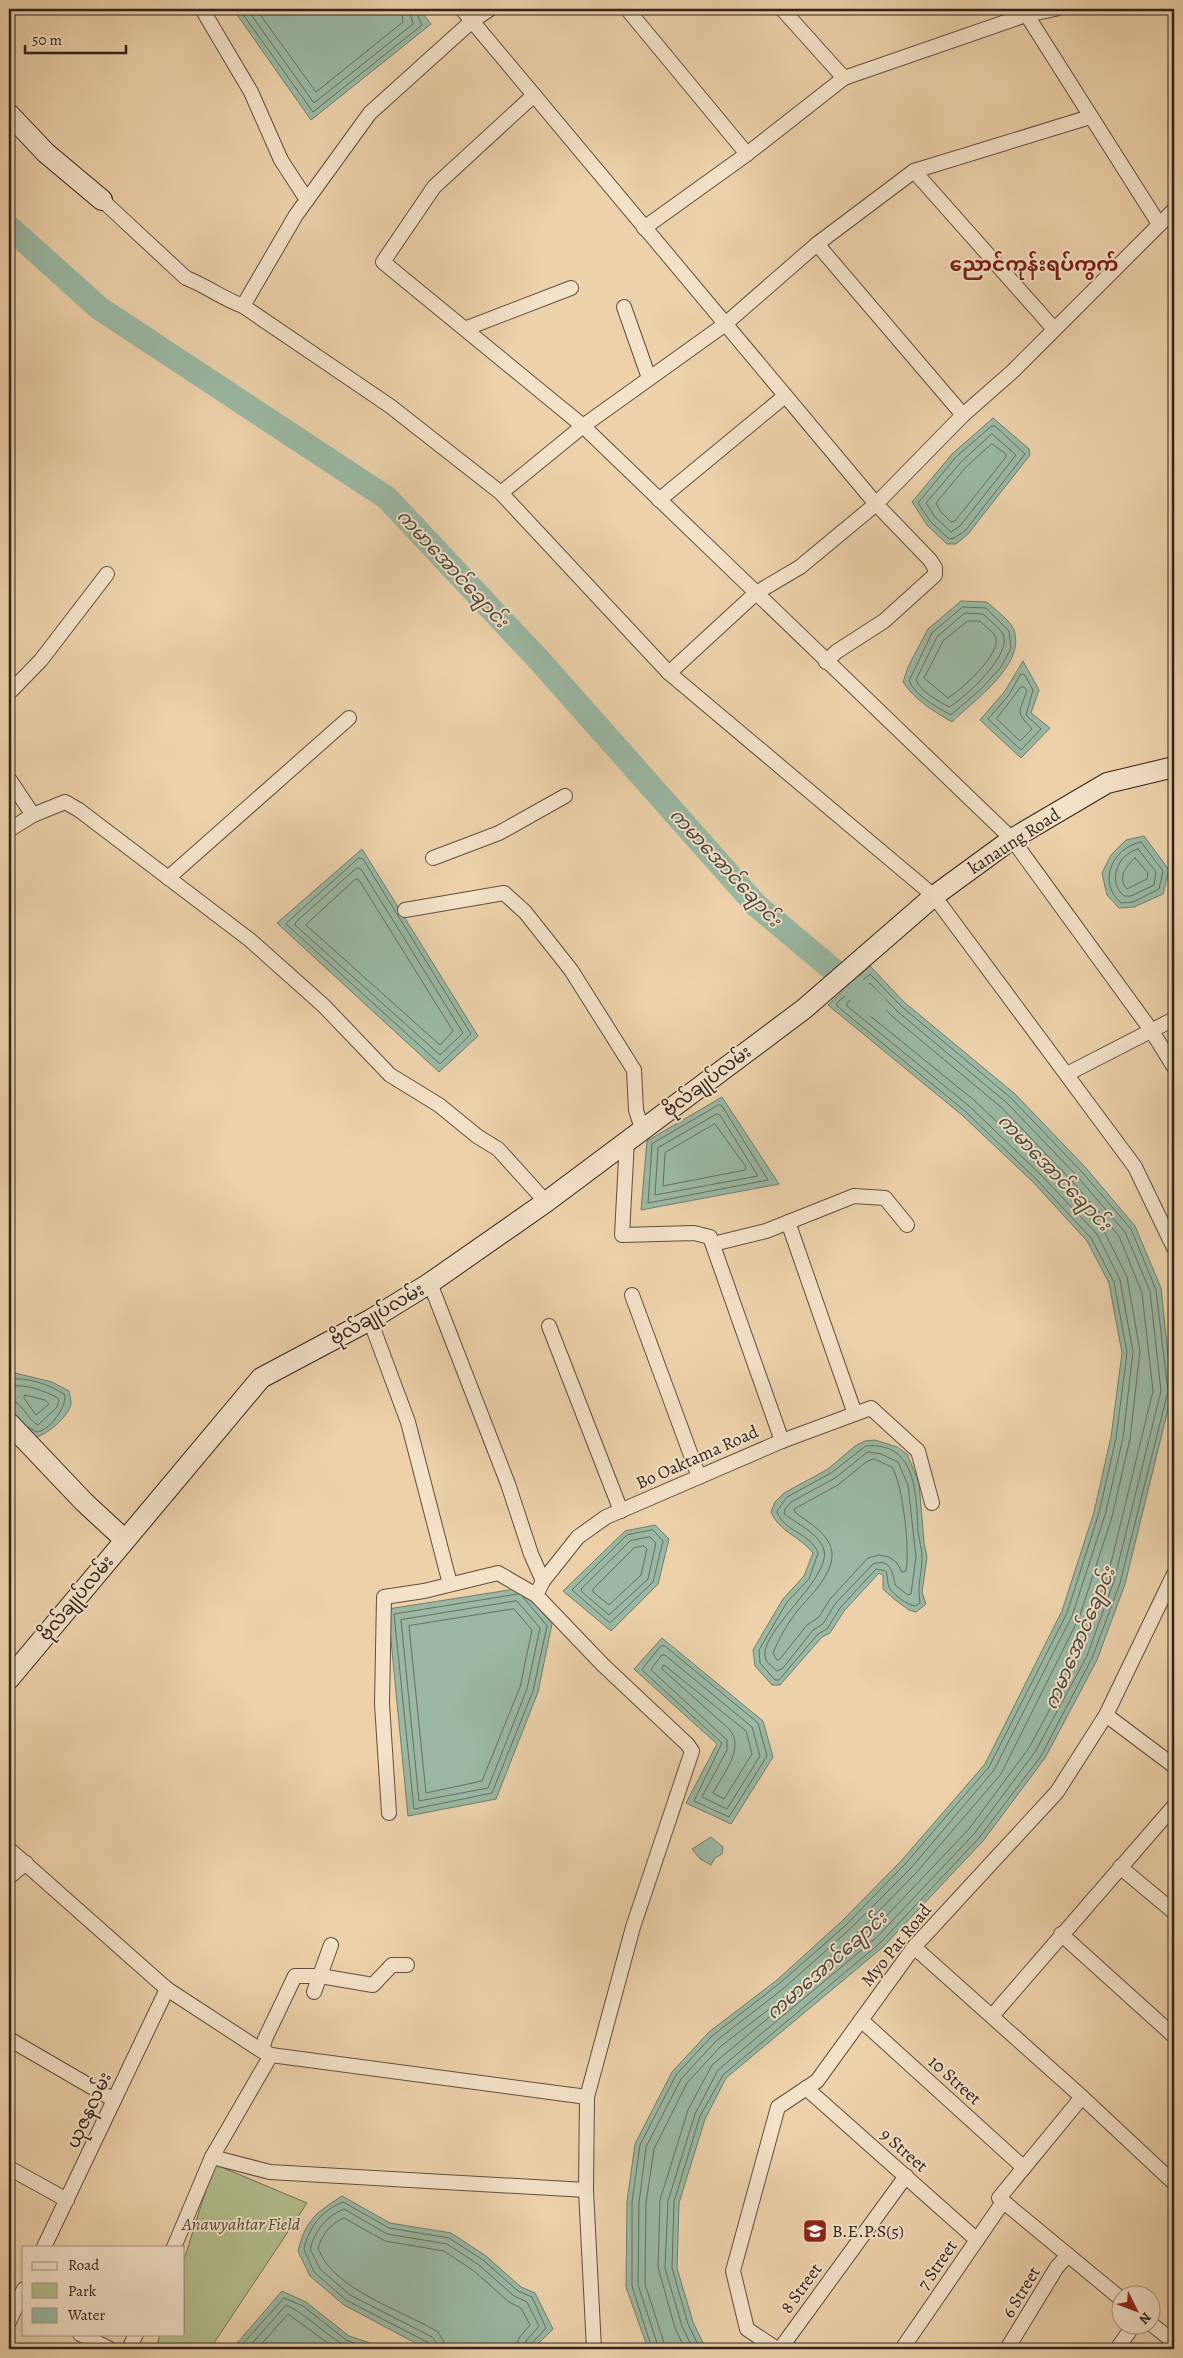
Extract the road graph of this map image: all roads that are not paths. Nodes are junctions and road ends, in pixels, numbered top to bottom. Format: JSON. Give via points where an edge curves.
{"nodes":[{"id":1,"x":202,"y":9,"type":"edge"},
{"id":2,"x":462,"y":9,"type":"edge"},
{"id":3,"x":490,"y":9,"type":"edge"},
{"id":4,"x":627,"y":9,"type":"edge"},
{"id":5,"x":782,"y":9,"type":"edge"},
{"id":6,"x":1055,"y":9,"type":"edge"},
{"id":7,"x":1024,"y":12,"type":"edge"},
{"id":8,"x":472,"y":21,"type":"junction"},
{"id":9,"x":844,"y":78,"type":"junction"},
{"id":10,"x":534,"y":95,"type":"junction"},
{"id":11,"x":9,"y":114,"type":"edge"},
{"id":12,"x":1090,"y":117,"type":"junction"},
{"id":13,"x":748,"y":154,"type":"junction"},
{"id":14,"x":914,"y":171,"type":"junction"},
{"id":15,"x":102,"y":200,"type":"joint"},
{"id":16,"x":307,"y":200,"type":"junction"},
{"id":17,"x":1174,"y":210,"type":"edge"},
{"id":18,"x":1159,"y":224,"type":"junction"},
{"id":19,"x":644,"y":228,"type":"junction"},
{"id":20,"x":817,"y":244,"type":"junction"},
{"id":21,"x":571,"y":288,"type":"dead end"},
{"id":22,"x":243,"y":306,"type":"junction"},
{"id":23,"x":624,"y":307,"type":"dead end"},
{"id":24,"x":724,"y":325,"type":"junction"},
{"id":25,"x":467,"y":328,"type":"junction"},
{"id":26,"x":1054,"y":329,"type":"junction"},
{"id":27,"x":649,"y":378,"type":"junction"},
{"id":28,"x":784,"y":396,"type":"junction"},
{"id":29,"x":963,"y":416,"type":"junction"},
{"id":30,"x":583,"y":426,"type":"junction"},
{"id":31,"x":501,"y":492,"type":"junction"},
{"id":32,"x":659,"y":500,"type":"junction"},
{"id":33,"x":876,"y":504,"type":"junction"},
{"id":34,"x":107,"y":574,"type":"dead end"},
{"id":35,"x":756,"y":593,"type":"junction"},
{"id":36,"x":826,"y":662,"type":"junction"},
{"id":37,"x":668,"y":673,"type":"junction"},
{"id":38,"x":9,"y":693,"type":"edge"},
{"id":39,"x":348,"y":718,"type":"dead end"},
{"id":40,"x":1174,"y":767,"type":"edge"},
{"id":41,"x":9,"y":778,"type":"edge"},
{"id":42,"x":565,"y":796,"type":"dead end"},
{"id":43,"x":33,"y":815,"type":"junction"},
{"id":44,"x":9,"y":830,"type":"edge"},
{"id":45,"x":1012,"y":839,"type":"junction"},
{"id":46,"x":434,"y":858,"type":"dead end"},
{"id":47,"x":168,"y":878,"type":"junction"},
{"id":48,"x":934,"y":896,"type":"junction"},
{"id":49,"x":405,"y":910,"type":"dead end"},
{"id":50,"x":874,"y":950,"type":"joint"},
{"id":51,"x":1174,"y":1019,"type":"edge"},
{"id":52,"x":1151,"y":1030,"type":"junction"},
{"id":53,"x":1174,"y":1067,"type":"edge"},
{"id":54,"x":1067,"y":1074,"type":"junction"},
{"id":55,"x":635,"y":1134,"type":"junction"},
{"id":56,"x":546,"y":1202,"type":"junction"},
{"id":57,"x":788,"y":1222,"type":"junction"},
{"id":58,"x":907,"y":1225,"type":"dead end"},
{"id":59,"x":713,"y":1244,"type":"junction"},
{"id":60,"x":1174,"y":1248,"type":"edge"},
{"id":61,"x":430,"y":1283,"type":"junction"},
{"id":62,"x":632,"y":1295,"type":"dead end"},
{"id":63,"x":370,"y":1320,"type":"junction"},
{"id":64,"x":549,"y":1326,"type":"dead end"},
{"id":65,"x":855,"y":1414,"type":"junction"},
{"id":66,"x":9,"y":1423,"type":"edge"},
{"id":67,"x":782,"y":1441,"type":"junction"},
{"id":68,"x":699,"y":1477,"type":"junction"},
{"id":69,"x":932,"y":1503,"type":"dead end"},
{"id":70,"x":621,"y":1511,"type":"junction"},
{"id":71,"x":125,"y":1540,"type":"junction"},
{"id":72,"x":1174,"y":1574,"type":"edge"},
{"id":73,"x":543,"y":1581,"type":"junction"},
{"id":74,"x":450,"y":1584,"type":"junction"},
{"id":75,"x":536,"y":1595,"type":"junction"},
{"id":76,"x":9,"y":1679,"type":"edge"},
{"id":77,"x":1106,"y":1714,"type":"junction"},
{"id":78,"x":1174,"y":1766,"type":"edge"},
{"id":79,"x":1174,"y":1806,"type":"edge"},
{"id":80,"x":389,"y":1812,"type":"dead end"},
{"id":81,"x":9,"y":1849,"type":"edge"},
{"id":82,"x":26,"y":1863,"type":"junction"},
{"id":83,"x":1120,"y":1867,"type":"junction"},
{"id":84,"x":9,"y":1877,"type":"edge"},
{"id":85,"x":1174,"y":1912,"type":"edge"},
{"id":86,"x":1061,"y":1934,"type":"junction"},
{"id":87,"x":331,"y":1945,"type":"dead end"},
{"id":88,"x":914,"y":1947,"type":"junction"},
{"id":89,"x":407,"y":1966,"type":"dead end"},
{"id":90,"x":320,"y":1976,"type":"junction"},
{"id":91,"x":167,"y":1989,"type":"junction"},
{"id":92,"x":314,"y":1992,"type":"dead end"},
{"id":93,"x":992,"y":2016,"type":"junction"},
{"id":94,"x":862,"y":2020,"type":"junction"},
{"id":95,"x":1174,"y":2036,"type":"edge"},
{"id":96,"x":9,"y":2039,"type":"edge"},
{"id":97,"x":266,"y":2053,"type":"junction"},
{"id":98,"x":806,"y":2088,"type":"junction"},
{"id":99,"x":586,"y":2097,"type":"junction"},
{"id":100,"x":1082,"y":2097,"type":"junction"},
{"id":101,"x":114,"y":2100,"type":"junction"},
{"id":102,"x":212,"y":2157,"type":"junction"},
{"id":103,"x":9,"y":2168,"type":"edge"},
{"id":104,"x":1024,"y":2168,"type":"junction"},
{"id":105,"x":906,"y":2176,"type":"junction"},
{"id":106,"x":1174,"y":2183,"type":"edge"},
{"id":107,"x":586,"y":2190,"type":"junction"},
{"id":108,"x":67,"y":2200,"type":"junction"},
{"id":109,"x":1003,"y":2202,"type":"junction"},
{"id":110,"x":977,"y":2240,"type":"junction"},
{"id":111,"x":44,"y":2246,"type":"edge"},
{"id":112,"x":174,"y":2246,"type":"edge"},
{"id":113,"x":1068,"y":2255,"type":"junction"},
{"id":114,"x":1110,"y":2290,"type":"edge"},
{"id":115,"x":16,"y":2303,"type":"edge"},
{"id":116,"x":9,"y":2322,"type":"edge"},
{"id":117,"x":1160,"y":2331,"type":"edge"},
{"id":118,"x":84,"y":2336,"type":"edge"},
{"id":119,"x":135,"y":2336,"type":"edge"},
{"id":120,"x":1125,"y":2336,"type":"edge"},
{"id":121,"x":1174,"y":2342,"type":"edge"},
{"id":122,"x":110,"y":2349,"type":"edge"},
{"id":123,"x":129,"y":2349,"type":"edge"},
{"id":124,"x":594,"y":2349,"type":"edge"},
{"id":125,"x":778,"y":2349,"type":"edge"},
{"id":126,"x":902,"y":2349,"type":"edge"},
{"id":127,"x":1008,"y":2349,"type":"edge"},
{"id":128,"x":1117,"y":2349,"type":"edge"}],
"edges":[{"from":1,"to":16,"type":"street","via":[[251,92],[281,160]]},
{"from":2,"to":8,"type":"street"},
{"from":3,"to":8,"type":"street"},
{"from":4,"to":13,"type":"street"},
{"from":5,"to":9,"type":"street"},
{"from":6,"to":7,"type":"street"},
{"from":7,"to":9,"type":"street"},
{"from":7,"to":12,"type":"street"},
{"from":8,"to":10,"type":"street"},
{"from":8,"to":16,"type":"street","via":[[370,113]]},
{"from":9,"to":13,"type":"street"},
{"from":10,"to":19,"type":"street"},
{"from":10,"to":25,"type":"street","via":[[434,187],[384,262]]},
{"from":11,"to":15,"type":"street","via":[[46,152]]},
{"from":12,"to":14,"type":"street"},
{"from":12,"to":18,"type":"street"},
{"from":13,"to":19,"type":"street"},
{"from":14,"to":20,"type":"street"},
{"from":14,"to":26,"type":"street"},
{"from":15,"to":22,"type":"street","via":[[186,278],[203,284],[223,299]]},
{"from":16,"to":22,"type":"street"},
{"from":17,"to":18,"type":"street"},
{"from":18,"to":26,"type":"street"},
{"from":19,"to":24,"type":"street"},
{"from":20,"to":24,"type":"street"},
{"from":20,"to":29,"type":"street"},
{"from":21,"to":25,"type":"street"},
{"from":22,"to":31,"type":"street","via":[[390,406]]},
{"from":23,"to":27,"type":"street"},
{"from":24,"to":27,"type":"street"},
{"from":24,"to":28,"type":"street"},
{"from":25,"to":30,"type":"street"},
{"from":26,"to":29,"type":"street"},
{"from":27,"to":30,"type":"street"},
{"from":28,"to":32,"type":"street"},
{"from":28,"to":33,"type":"street"},
{"from":29,"to":33,"type":"street"},
{"from":30,"to":31,"type":"street"},
{"from":30,"to":32,"type":"street"},
{"from":31,"to":37,"type":"street"},
{"from":32,"to":35,"type":"street"},
{"from":33,"to":35,"type":"street","via":[[800,567]]},
{"from":33,"to":36,"type":"street","via":[[930,560],[935,575],[884,621]]},
{"from":34,"to":38,"type":"street","via":[[41,660]]},
{"from":35,"to":36,"type":"street"},
{"from":35,"to":37,"type":"street"},
{"from":36,"to":45,"type":"street"},
{"from":37,"to":48,"type":"street"},
{"from":39,"to":47,"type":"street"},
{"from":40,"to":45,"type":"street","name":"kanaung Road","via":[[1107,783]]},
{"from":41,"to":43,"type":"street"},
{"from":42,"to":46,"type":"street","via":[[499,833]]},
{"from":43,"to":44,"type":"street"},
{"from":43,"to":47,"type":"street","via":[[65,802],[110,832]]},
{"from":45,"to":48,"type":"street","name":"kanaung Road"},
{"from":45,"to":52,"type":"street"},
{"from":47,"to":56,"type":"street","via":[[282,968],[324,1006],[390,1075],[439,1105],[498,1149]]},
{"from":48,"to":50,"type":"street","name":"kanaung Road"},
{"from":48,"to":54,"type":"street"},
{"from":49,"to":55,"type":"street","via":[[504,893],[525,912],[570,970],[634,1070]]},
{"from":50,"to":55,"type":"street","name":"ဗိုလ်ချုပ်လမ်း","via":[[804,1009]]},
{"from":51,"to":52,"type":"street"},
{"from":52,"to":53,"type":"street"},
{"from":52,"to":54,"type":"street"},
{"from":54,"to":60,"type":"street","via":[[1135,1168]]},
{"from":55,"to":56,"type":"street","name":"ဗိုလ်ချုပ်လမ်း"},
{"from":55,"to":59,"type":"street","via":[[622,1235],[694,1233],[710,1237]]},
{"from":56,"to":61,"type":"street","name":"ဗိုလ်ချုပ်လမ်း"},
{"from":57,"to":58,"type":"street","via":[[842,1199],[863,1196],[885,1198]]},
{"from":57,"to":59,"type":"street"},
{"from":57,"to":65,"type":"street"},
{"from":59,"to":67,"type":"street","name":"Bo Oaktama Road"},
{"from":61,"to":63,"type":"street","name":"ဗိုလ်ချုပ်လမ်း"},
{"from":61,"to":73,"type":"street"},
{"from":62,"to":68,"type":"street"},
{"from":63,"to":71,"type":"street","name":"ဗိုလ်ချုပ်လမ်း","via":[[261,1378]]},
{"from":63,"to":74,"type":"street","via":[[408,1422]]},
{"from":64,"to":70,"type":"street"},
{"from":65,"to":67,"type":"street"},
{"from":65,"to":69,"type":"street","via":[[871,1408],[918,1451]]},
{"from":66,"to":71,"type":"street"},
{"from":67,"to":68,"type":"street","name":"Bo Oaktama Road"},
{"from":68,"to":70,"type":"street","name":"Bo Oaktama Road"},
{"from":70,"to":73,"type":"street","name":"Bo Oaktama Road","via":[[578,1537]]},
{"from":71,"to":76,"type":"street","name":"ဗိုလ်ချုပ်လမ်း"},
{"from":72,"to":77,"type":"street","name":"Myo Pat Road"},
{"from":73,"to":75,"type":"street","name":"Bo Oaktama Road"},
{"from":74,"to":75,"type":"street","via":[[498,1573]]},
{"from":74,"to":80,"type":"street","via":[[384,1597],[382,1704]]},
{"from":75,"to":99,"type":"street","via":[[692,1752],[633,1927]]},
{"from":77,"to":78,"type":"street"},
{"from":77,"to":88,"type":"street","name":"Myo Pat Road","via":[[1057,1792]]},
{"from":79,"to":83,"type":"street"},
{"from":81,"to":82,"type":"street"},
{"from":82,"to":84,"type":"street"},
{"from":82,"to":91,"type":"street"},
{"from":83,"to":85,"type":"street"},
{"from":83,"to":86,"type":"street"},
{"from":86,"to":93,"type":"street"},
{"from":86,"to":95,"type":"street"},
{"from":87,"to":90,"type":"street"},
{"from":88,"to":93,"type":"street"},
{"from":88,"to":94,"type":"street","name":"Myo Pat Road"},
{"from":89,"to":90,"type":"street","via":[[392,1965],[373,1986]]},
{"from":90,"to":92,"type":"street"},
{"from":90,"to":97,"type":"street","via":[[297,1975],[293,1978],[264,2039]]},
{"from":91,"to":97,"type":"street"},
{"from":91,"to":101,"type":"street","name":"ယုဇနလမ်း"},
{"from":93,"to":100,"type":"street"},
{"from":94,"to":98,"type":"street","name":"Myo Pat Road","via":[[817,2081]]},
{"from":94,"to":104,"type":"street","name":"10 Street"},
{"from":96,"to":101,"type":"street"},
{"from":97,"to":99,"type":"street"},
{"from":97,"to":102,"type":"street"},
{"from":98,"to":105,"type":"street","name":"9 Street"},
{"from":98,"to":125,"type":"street","name":"Myo Pat Road","via":[[778,2107],[733,2271],[747,2329]]},
{"from":99,"to":107,"type":"street"},
{"from":100,"to":104,"type":"street"},
{"from":100,"to":106,"type":"street"},
{"from":101,"to":108,"type":"street","name":"ယုဇနလမ်း"},
{"from":102,"to":107,"type":"street","via":[[270,2172]]},
{"from":102,"to":112,"type":"street"},
{"from":103,"to":108,"type":"street"},
{"from":104,"to":109,"type":"street","name":"7 Street","via":[[999,2198]]},
{"from":105,"to":110,"type":"street","name":"9 Street"},
{"from":105,"to":125,"type":"street","name":"8 Street"},
{"from":107,"to":124,"type":"street"},
{"from":108,"to":111,"type":"street","name":"ယုဇနလမ်း"},
{"from":109,"to":110,"type":"street","name":"7 Street"},
{"from":109,"to":113,"type":"street"},
{"from":110,"to":126,"type":"street","name":"7 Street"},
{"from":113,"to":114,"type":"street"},
{"from":113,"to":127,"type":"street","name":"6 Street","via":[[1057,2267]]},
{"from":115,"to":116,"type":"street"},
{"from":117,"to":121,"type":"street"},
{"from":118,"to":122,"type":"street"},
{"from":119,"to":123,"type":"street"},
{"from":120,"to":128,"type":"street"}]}
